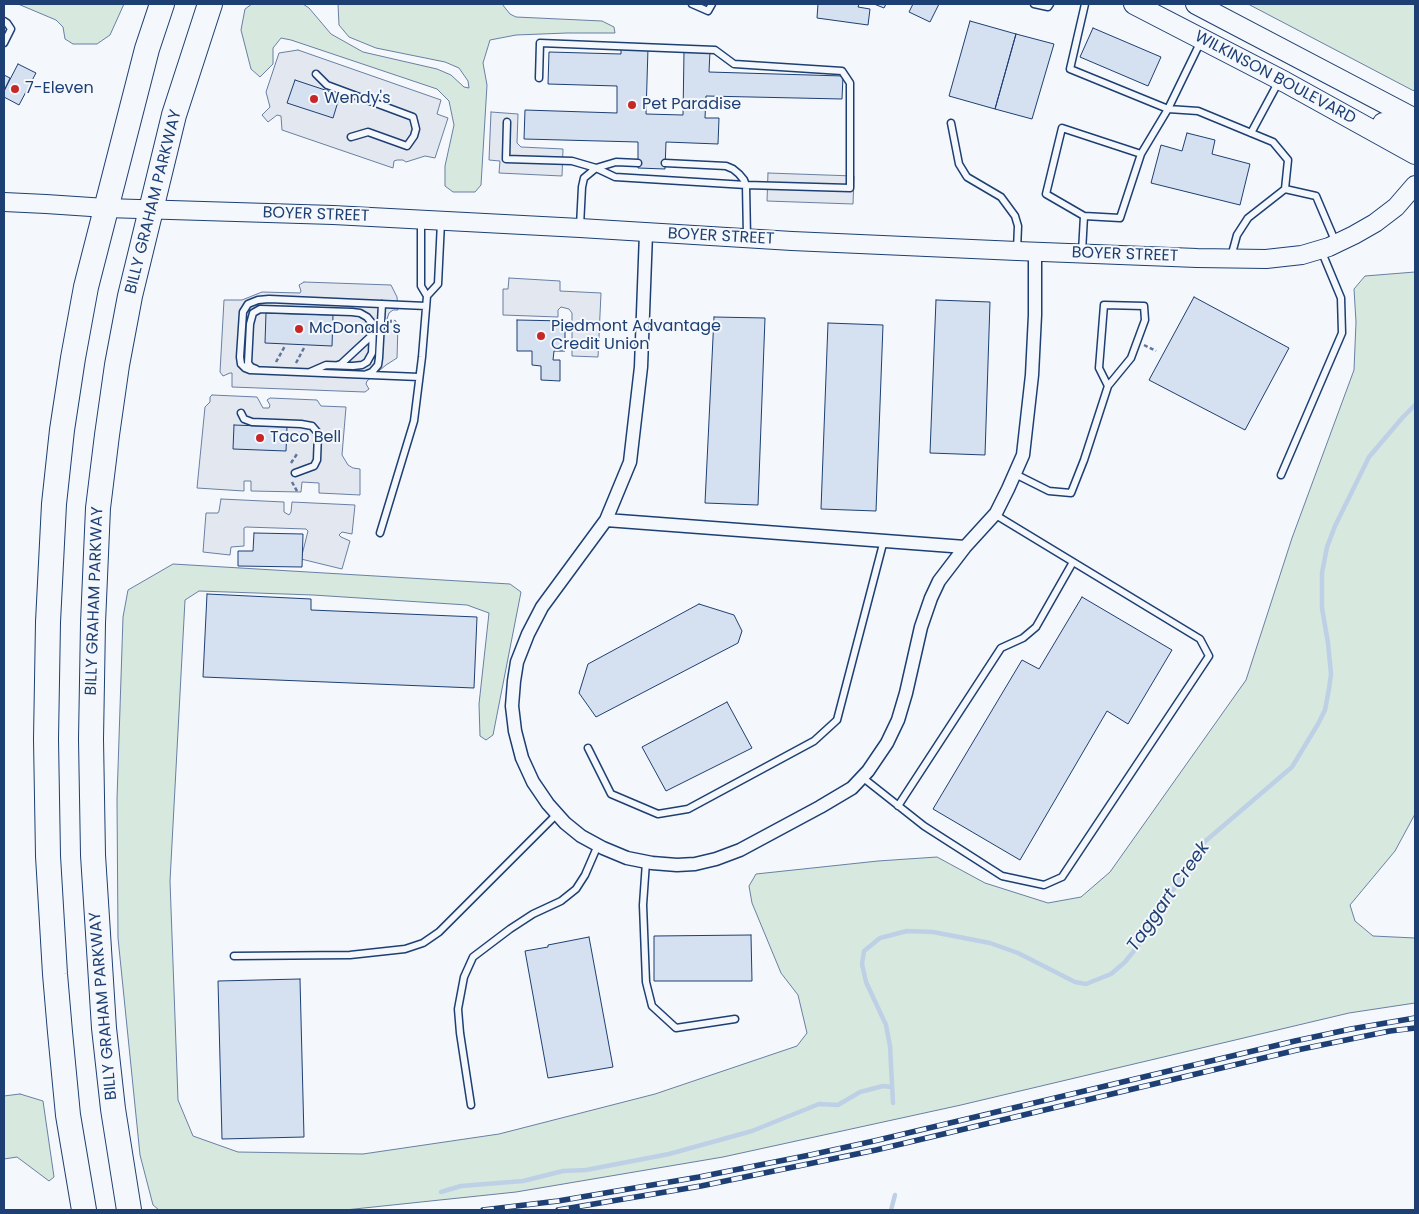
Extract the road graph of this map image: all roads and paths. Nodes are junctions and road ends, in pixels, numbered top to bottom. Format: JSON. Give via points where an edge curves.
{"nodes":[{"id":1,"x":162,"y":4,"type":"edge"},
{"id":2,"x":210,"y":4,"type":"edge"},
{"id":3,"x":692,"y":4,"type":"edge"},
{"id":4,"x":712,"y":4,"type":"edge"},
{"id":5,"x":1034,"y":4,"type":"edge"},
{"id":6,"x":1050,"y":4,"type":"edge"},
{"id":7,"x":1085,"y":4,"type":"edge"},
{"id":8,"x":1134,"y":4,"type":"edge"},
{"id":9,"x":1196,"y":4,"type":"edge"},
{"id":10,"x":4,"y":21,"type":"edge"},
{"id":11,"x":1202,"y":39,"type":"junction"},
{"id":12,"x":4,"y":44,"type":"edge"},
{"id":13,"x":316,"y":74,"type":"dead end"},
{"id":14,"x":539,"y":78,"type":"dead end"},
{"id":15,"x":1282,"y":81,"type":"junction"},
{"id":16,"x":1168,"y":109,"type":"junction"},
{"id":17,"x":1415,"y":119,"type":"edge"},
{"id":18,"x":507,"y":122,"type":"dead end"},
{"id":19,"x":951,"y":123,"type":"dead end"},
{"id":20,"x":1251,"y":133,"type":"junction"},
{"id":21,"x":351,"y":137,"type":"dead end"},
{"id":22,"x":1415,"y":137,"type":"edge"},
{"id":23,"x":1141,"y":154,"type":"junction"},
{"id":24,"x":1415,"y":154,"type":"edge"},
{"id":25,"x":638,"y":163,"type":"dead end"},
{"id":26,"x":665,"y":163,"type":"dead end"},
{"id":27,"x":596,"y":168,"type":"junction"},
{"id":28,"x":746,"y":185,"type":"junction"},
{"id":29,"x":1415,"y":185,"type":"edge"},
{"id":30,"x":1285,"y":190,"type":"junction"},
{"id":31,"x":4,"y":202,"type":"edge"},
{"id":32,"x":106,"y":208,"type":"junction"},
{"id":33,"x":151,"y":209,"type":"junction"},
{"id":34,"x":1084,"y":216,"type":"junction"},
{"id":35,"x":421,"y":220,"type":"junction"},
{"id":36,"x":441,"y":221,"type":"junction"},
{"id":37,"x":580,"y":228,"type":"junction"},
{"id":38,"x":646,"y":233,"type":"junction"},
{"id":39,"x":747,"y":238,"type":"junction"},
{"id":40,"x":1329,"y":247,"type":"junction"},
{"id":41,"x":1017,"y":251,"type":"junction"},
{"id":42,"x":1035,"y":252,"type":"junction"},
{"id":43,"x":1082,"y":253,"type":"junction"},
{"id":44,"x":1231,"y":259,"type":"junction"},
{"id":45,"x":427,"y":296,"type":"junction"},
{"id":46,"x":382,"y":304,"type":"junction"},
{"id":47,"x":426,"y":306,"type":"junction"},
{"id":48,"x":373,"y":332,"type":"junction"},
{"id":49,"x":285,"y":346,"type":"dead end"},
{"id":50,"x":305,"y":346,"type":"dead end"},
{"id":51,"x":337,"y":365,"type":"junction"},
{"id":52,"x":258,"y":371,"type":"junction"},
{"id":53,"x":270,"y":371,"type":"junction"},
{"id":54,"x":291,"y":372,"type":"junction"},
{"id":55,"x":306,"y":373,"type":"junction"},
{"id":56,"x":363,"y":376,"type":"junction"},
{"id":57,"x":420,"y":378,"type":"junction"},
{"id":58,"x":1108,"y":386,"type":"junction"},
{"id":59,"x":241,"y":413,"type":"dead end"},
{"id":60,"x":295,"y":473,"type":"dead end"},
{"id":61,"x":1015,"y":474,"type":"junction"},
{"id":62,"x":1281,"y":475,"type":"dead end"},
{"id":63,"x":994,"y":514,"type":"junction"},
{"id":64,"x":606,"y":520,"type":"junction"},
{"id":65,"x":380,"y":533,"type":"dead end"},
{"id":66,"x":884,"y":540,"type":"junction"},
{"id":67,"x":965,"y":547,"type":"junction"},
{"id":68,"x":1073,"y":562,"type":"junction"},
{"id":69,"x":588,"y":748,"type":"dead end"},
{"id":70,"x":862,"y":777,"type":"junction"},
{"id":71,"x":898,"y":806,"type":"junction"},
{"id":72,"x":557,"y":814,"type":"junction"},
{"id":73,"x":598,"y":845,"type":"junction"},
{"id":74,"x":646,"y":862,"type":"junction"},
{"id":75,"x":234,"y":956,"type":"dead end"},
{"id":76,"x":735,"y":1019,"type":"dead end"},
{"id":77,"x":471,"y":1105,"type":"dead end"},
{"id":78,"x":84,"y":1210,"type":"edge"},
{"id":79,"x":129,"y":1210,"type":"edge"}],
"edges":[{"from":1,"to":32,"type":"highway","via":[[147,49]]},
{"from":2,"to":33,"type":"highway","name":"BILLY GRAHAM PARKWAY","via":[[174,115]]},
{"from":3,"to":4,"type":"lane","via":[[708,11]]},
{"from":5,"to":6,"type":"lane","via":[[1048,7]]},
{"from":7,"to":16,"type":"lane","via":[[1070,69]]},
{"from":8,"to":11,"type":"main road","name":"WILKINSON BOULEVARD"},
{"from":9,"to":17,"type":"main road","name":"WILKINSON BOULEVARD"},
{"from":10,"to":12,"type":"lane","via":[[11,29]]},
{"from":11,"to":15,"type":"main road","name":"WILKINSON BOULEVARD"},
{"from":11,"to":16,"type":"lane"},
{"from":13,"to":21,"type":"lane","via":[[327,85],[414,117],[416,129],[407,146],[368,132]]},
{"from":14,"to":28,"type":"lane","via":[[540,43],[715,50],[734,64],[842,71],[850,83],[850,188]]},
{"from":15,"to":20,"type":"lane"},
{"from":15,"to":22,"type":"main road"},
{"from":15,"to":24,"type":"main road","name":"WILKINSON BOULEVARD"},
{"from":16,"to":20,"type":"lane","via":[[1198,111]]},
{"from":16,"to":23,"type":"lane"},
{"from":18,"to":27,"type":"lane","via":[[506,159],[572,161]]},
{"from":19,"to":41,"type":"lane","via":[[959,164],[967,177],[1001,197],[1015,216]]},
{"from":20,"to":30,"type":"lane","via":[[1273,142],[1288,160]]},
{"from":23,"to":34,"type":"lane","via":[[1120,218]]},
{"from":23,"to":34,"type":"lane","via":[[1062,128],[1046,194]]},
{"from":25,"to":27,"type":"lane","via":[[616,162]]},
{"from":26,"to":28,"type":"lane","via":[[726,166],[739,174]]},
{"from":27,"to":28,"type":"lane","via":[[614,177]]},
{"from":27,"to":37,"type":"lane","via":[[584,178]]},
{"from":28,"to":39,"type":"lane"},
{"from":29,"to":40,"type":"main road","name":"BOYER STREET","via":[[1396,207],[1374,223]]},
{"from":30,"to":40,"type":"lane","via":[[1316,196]]},
{"from":30,"to":44,"type":"lane","via":[[1248,218],[1236,235]]},
{"from":31,"to":32,"type":"main road","name":"BOYER STREET"},
{"from":32,"to":33,"type":"main road","name":"BOYER STREET"},
{"from":32,"to":78,"type":"highway","via":[[86,287],[62,430],[54,504],[48,622],[48,856],[55,974],[68,1115]]},
{"from":33,"to":35,"type":"main road","name":"BOYER STREET"},
{"from":33,"to":79,"type":"highway","name":"BILLY GRAHAM PARKWAY","via":[[130,296],[106,435],[98,508],[93,623],[91,749],[99,961],[112,1109]]},
{"from":34,"to":43,"type":"lane"},
{"from":35,"to":36,"type":"main road","name":"BOYER STREET"},
{"from":35,"to":45,"type":"lane","via":[[421,286]]},
{"from":36,"to":37,"type":"main road","name":"BOYER STREET"},
{"from":36,"to":45,"type":"lane","via":[[438,284]]},
{"from":37,"to":38,"type":"main road","name":"BOYER STREET"},
{"from":38,"to":39,"type":"main road","name":"BOYER STREET"},
{"from":38,"to":64,"type":"street","via":[[642,367],[630,462]]},
{"from":39,"to":41,"type":"main road","name":"BOYER STREET"},
{"from":40,"to":44,"type":"main road","name":"BOYER STREET","via":[[1302,255]]},
{"from":40,"to":62,"type":"lane","via":[[1341,298],[1342,333]]},
{"from":41,"to":42,"type":"main road","name":"BOYER STREET"},
{"from":42,"to":43,"type":"main road","name":"BOYER STREET"},
{"from":42,"to":61,"type":"street","via":[[1032,375],[1023,455]]},
{"from":43,"to":44,"type":"main road","name":"BOYER STREET"},
{"from":45,"to":47,"type":"lane"},
{"from":46,"to":47,"type":"lane"},
{"from":46,"to":52,"type":"lane","via":[[269,299],[248,304],[243,312],[241,364],[244,368]]},
{"from":46,"to":56,"type":"lane","via":[[378,365]]},
{"from":47,"to":57,"type":"lane"},
{"from":48,"to":51,"type":"lane","via":[[342,364]]},
{"from":48,"to":51,"type":"lane","via":[[372,353],[367,362]]},
{"from":48,"to":52,"type":"lane","via":[[372,323],[360,313],[260,309],[251,317],[248,358],[251,367]]},
{"from":49,"to":53,"type":"path"},
{"from":50,"to":54,"type":"path"},
{"from":51,"to":55,"type":"lane","via":[[326,365]]},
{"from":52,"to":53,"type":"lane"},
{"from":53,"to":54,"type":"lane"},
{"from":54,"to":55,"type":"lane"},
{"from":55,"to":56,"type":"lane"},
{"from":56,"to":57,"type":"lane"},
{"from":57,"to":65,"type":"lane","via":[[414,421]]},
{"from":58,"to":58,"type":"lane","via":[[1131,358],[1145,320],[1144,306],[1104,305],[1099,368]]},
{"from":58,"to":61,"type":"lane","via":[[1071,493],[1049,491]]},
{"from":59,"to":60,"type":"lane","via":[[244,419],[252,422],[312,426],[318,433],[318,460],[314,466]]},
{"from":61,"to":63,"type":"street"},
{"from":63,"to":67,"type":"street"},
{"from":63,"to":68,"type":"lane"},
{"from":64,"to":66,"type":"street"},
{"from":64,"to":72,"type":"street","via":[[542,607],[517,662],[512,706],[514,732],[533,782]]},
{"from":66,"to":67,"type":"street"},
{"from":66,"to":69,"type":"lane","via":[[837,720],[814,741],[688,809],[658,814],[611,794]]},
{"from":67,"to":70,"type":"street","via":[[939,581],[931,598],[898,720],[887,743]]},
{"from":68,"to":71,"type":"lane","via":[[1036,627],[1001,648]]},
{"from":68,"to":71,"type":"lane","via":[[1200,638],[1210,656],[1062,877],[1044,884],[1002,876]]},
{"from":70,"to":71,"type":"lane"},
{"from":70,"to":74,"type":"street","via":[[852,788],[740,850],[695,864]]},
{"from":72,"to":73,"type":"street","via":[[581,836]]},
{"from":72,"to":75,"type":"lane","via":[[439,932],[423,943],[405,949],[350,955]]},
{"from":73,"to":74,"type":"street","via":[[627,858]]},
{"from":73,"to":77,"type":"lane","via":[[576,889],[561,901],[533,914],[473,957],[464,977],[458,1009]]},
{"from":74,"to":76,"type":"lane","via":[[643,905],[646,982],[652,1006],[676,1028]]}]}
